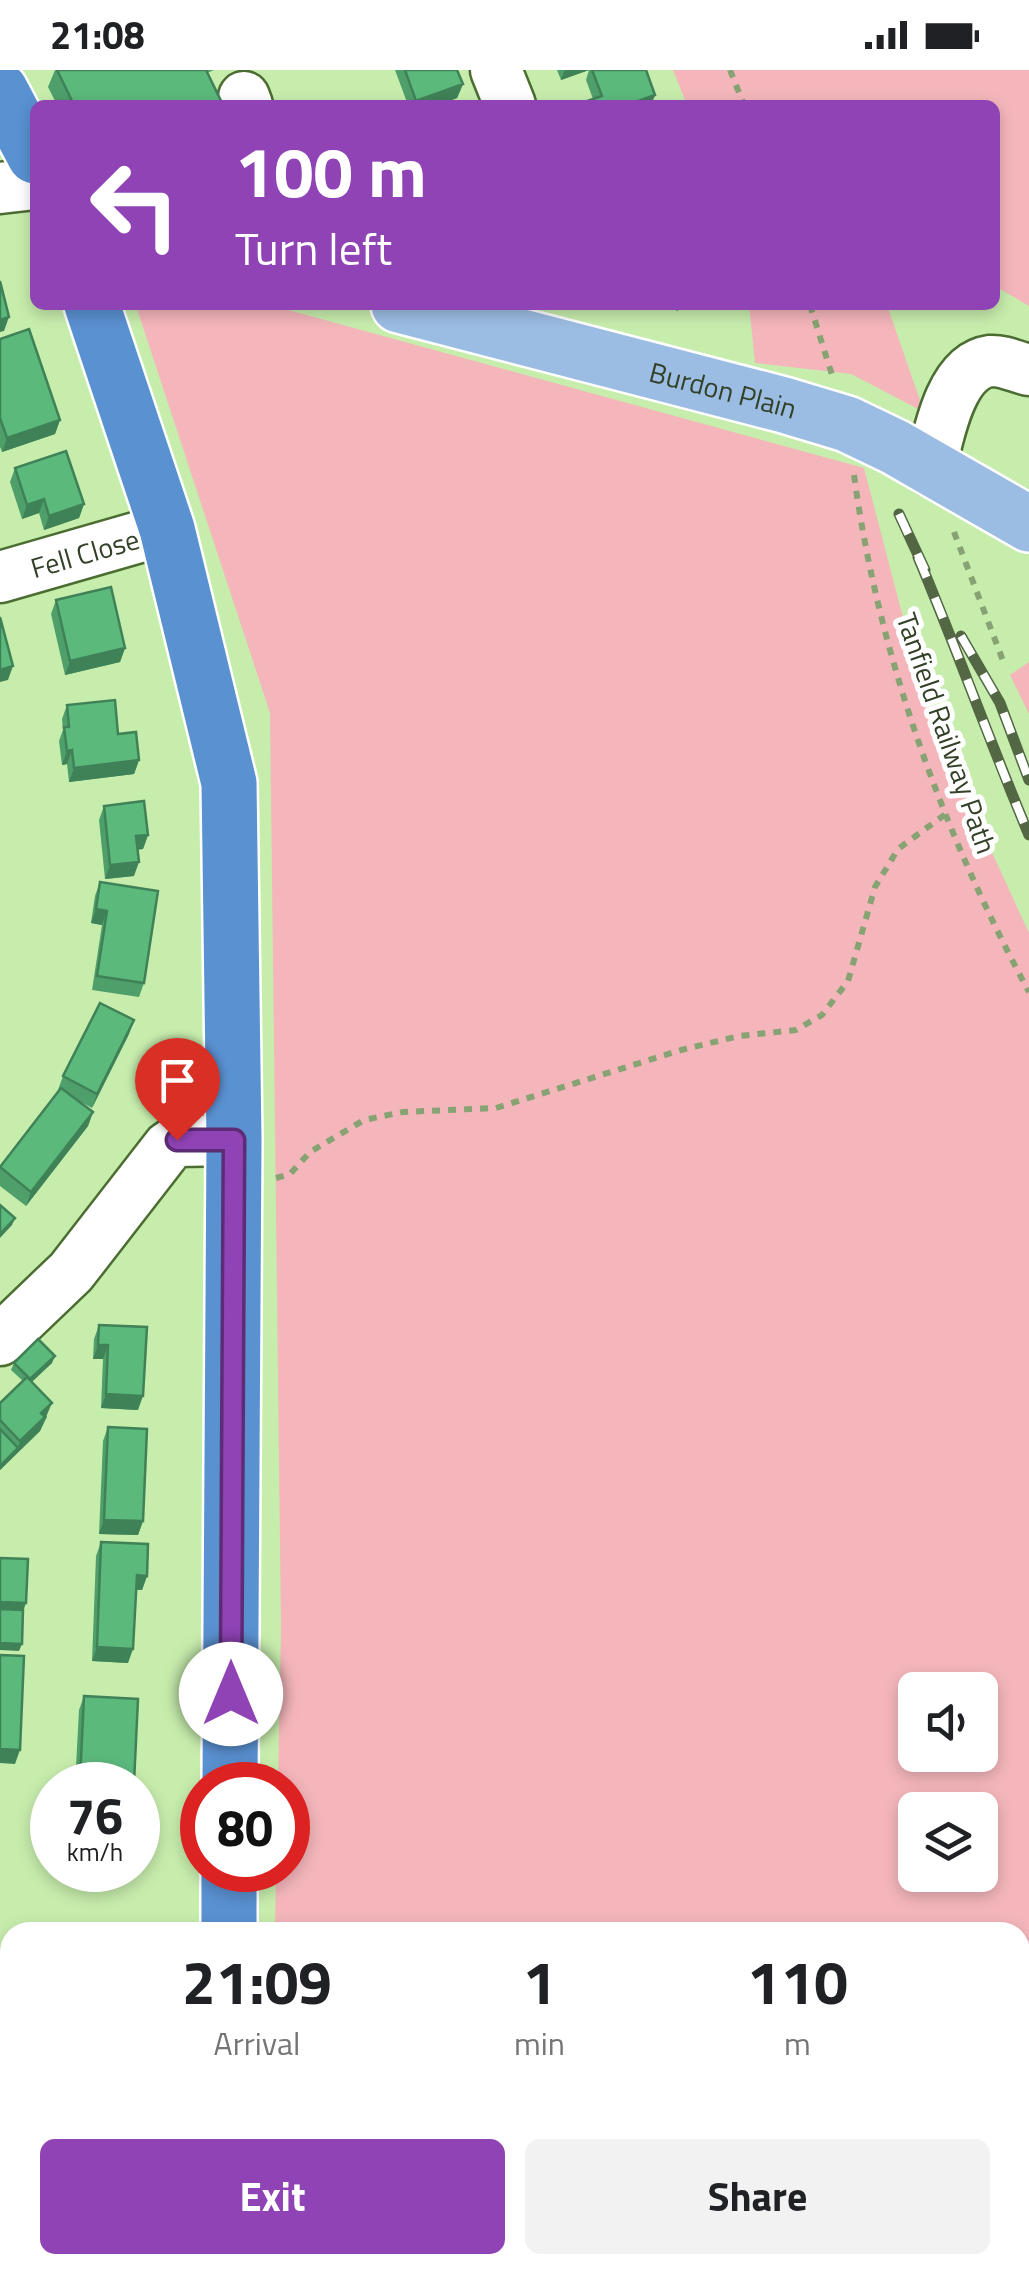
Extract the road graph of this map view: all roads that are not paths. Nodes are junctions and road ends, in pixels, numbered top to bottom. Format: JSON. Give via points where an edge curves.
{"nodes":[{"id":1,"x":496,"y":70,"type":"edge"},
{"id":2,"x":0,"y":90,"type":"edge"},
{"id":3,"x":508,"y":100,"type":"edge"},
{"id":4,"x":30,"y":147,"type":"edge"},
{"id":5,"x":30,"y":185,"type":"edge"},
{"id":6,"x":0,"y":188,"type":"edge"},
{"id":7,"x":94,"y":310,"type":"edge"},
{"id":8,"x":440,"y":310,"type":"edge"},
{"id":9,"x":537,"y":322,"type":"edge"},
{"id":10,"x":1029,"y":370,"type":"edge"},
{"id":11,"x":930,"y":470,"type":"junction"},
{"id":12,"x":1029,"y":524,"type":"edge"},
{"id":13,"x":167,"y":528,"type":"junction"},
{"id":14,"x":0,"y":577,"type":"edge"},
{"id":15,"x":234,"y":1166,"type":"junction"},
{"id":16,"x":0,"y":1340,"type":"edge"},
{"id":17,"x":230,"y":1762,"type":"edge"},
{"id":18,"x":230,"y":1892,"type":"edge"},
{"id":19,"x":229,"y":1922,"type":"edge"}],
"edges":[{"from":1,"to":3,"type":"street"},
{"from":2,"to":4,"type":"highway"},
{"from":5,"to":6,"type":"street"},
{"from":7,"to":13,"type":"highway"},
{"from":8,"to":9,"type":"main road","name":"Burdon Plain"},
{"from":9,"to":11,"type":"main road","name":"Burdon Plain","via":[[847,424]]},
{"from":10,"to":11,"type":"street","via":[[994,360],[966,374],[945,410]]},
{"from":11,"to":12,"type":"main road","name":"Burdon Plain"},
{"from":13,"to":14,"type":"street","name":"Fell Close"},
{"from":13,"to":15,"type":"highway","via":[[230,783]]},
{"from":15,"to":16,"type":"street","via":[[177,1140],[72,1272]]},
{"from":15,"to":17,"type":"highway"},
{"from":18,"to":19,"type":"highway"}]}
